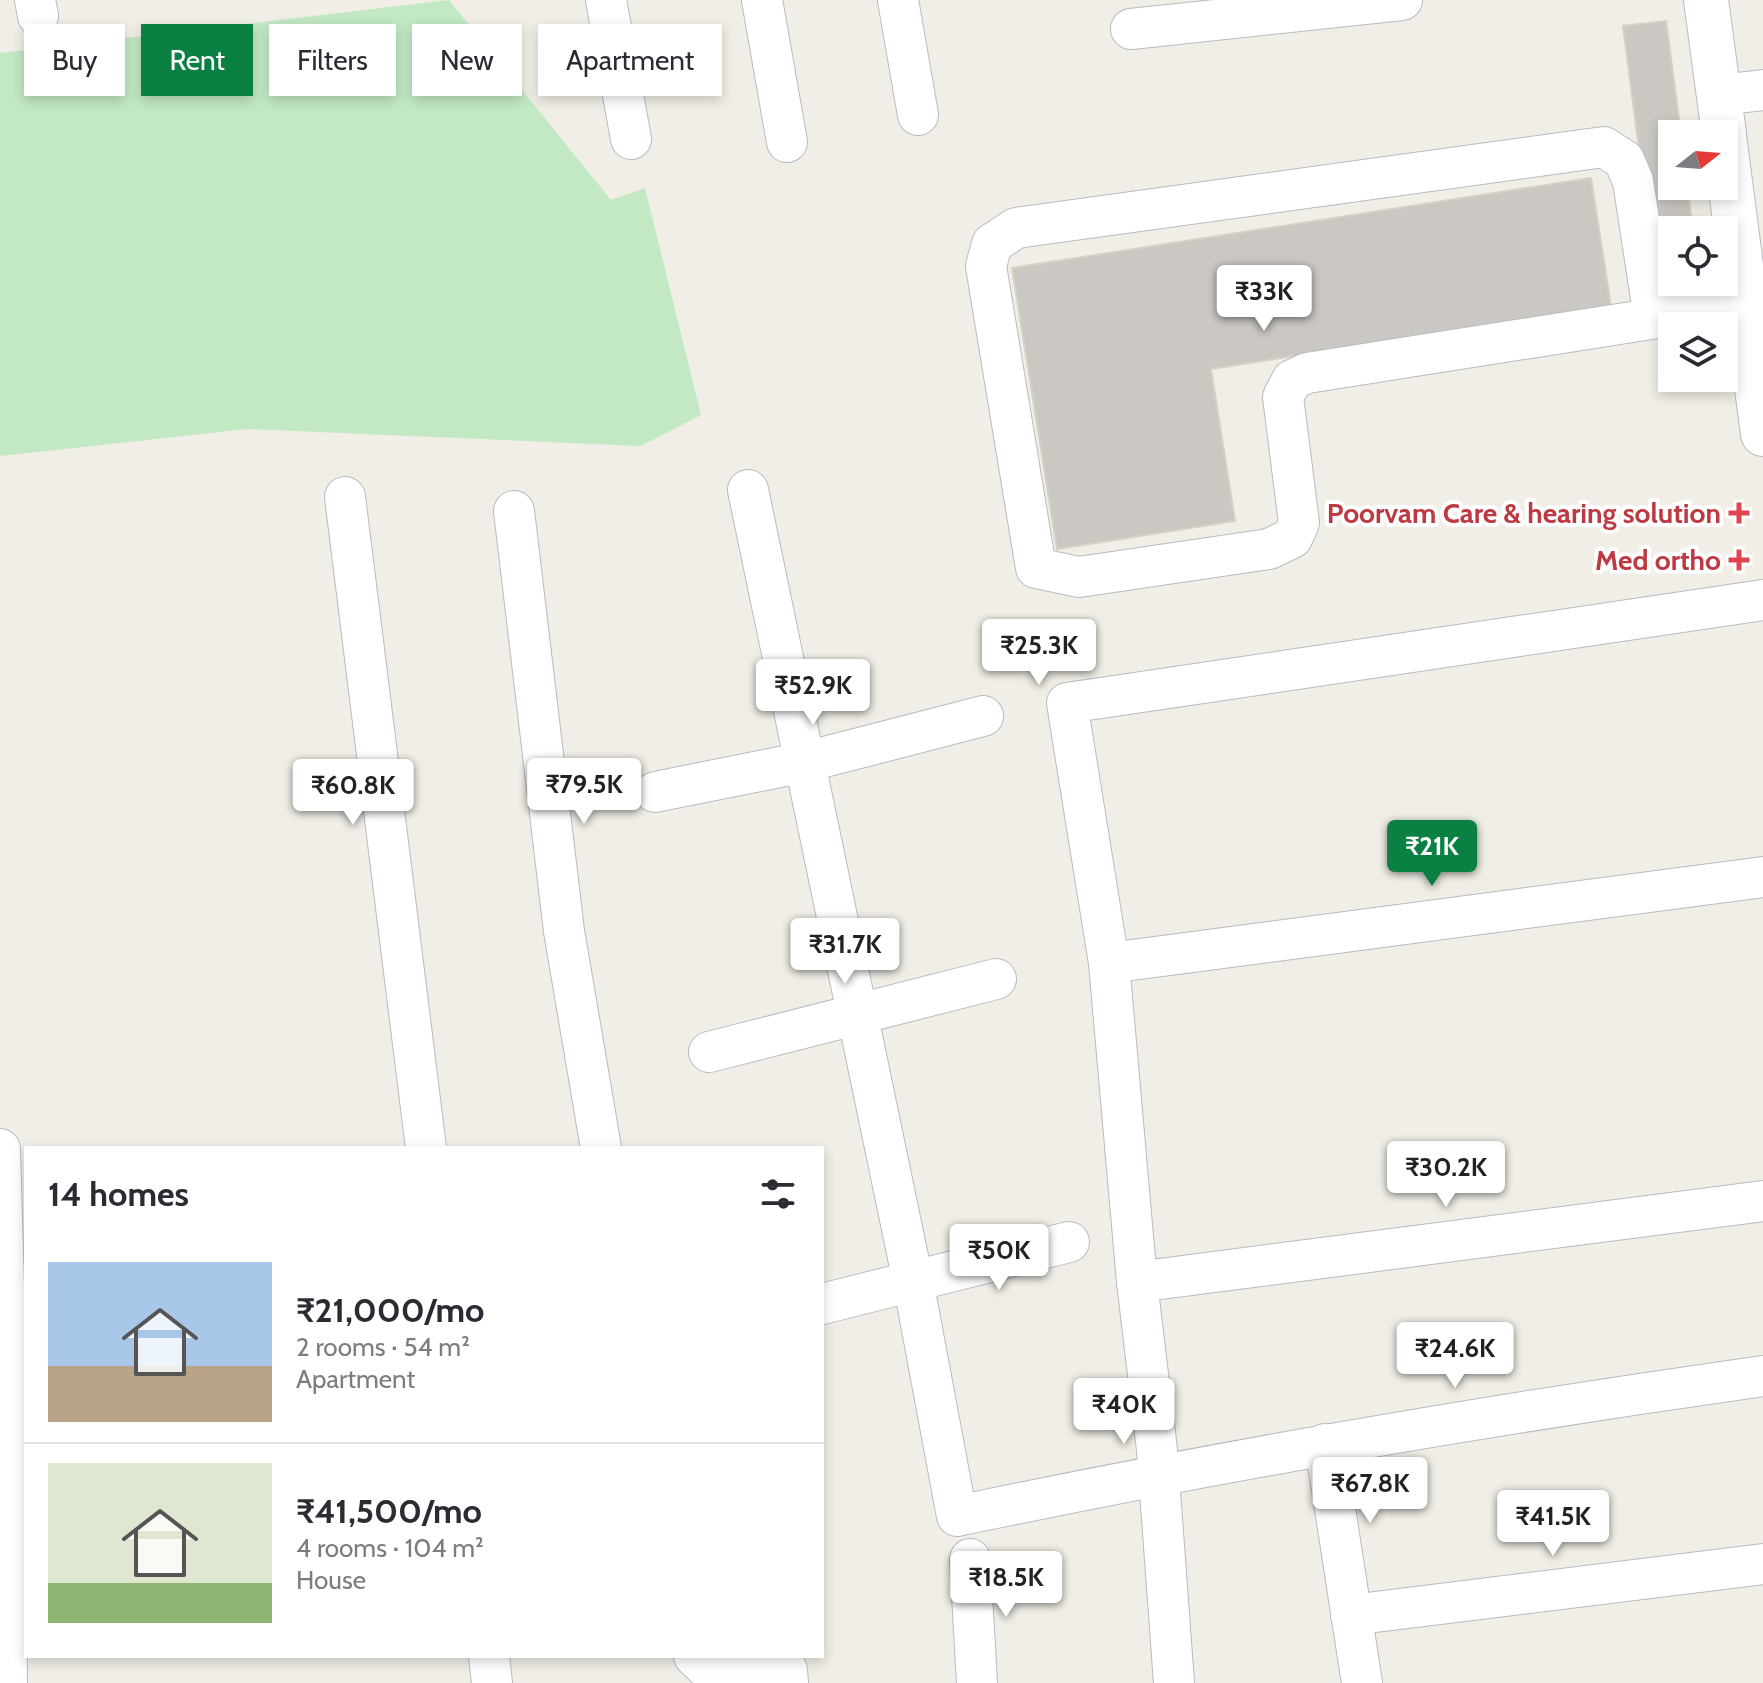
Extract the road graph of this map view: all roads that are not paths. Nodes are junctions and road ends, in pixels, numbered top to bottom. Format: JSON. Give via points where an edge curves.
{"nodes":[{"id":1,"x":606,"y":0,"type":"edge"},
{"id":2,"x":762,"y":0,"type":"edge"},
{"id":3,"x":898,"y":0,"type":"edge"},
{"id":4,"x":1402,"y":0,"type":"edge"},
{"id":5,"x":1706,"y":0,"type":"edge"},
{"id":6,"x":1131,"y":29,"type":"dead end"},
{"id":7,"x":1763,"y":90,"type":"edge"},
{"id":8,"x":918,"y":115,"type":"dead end"},
{"id":9,"x":1722,"y":120,"type":"edge"},
{"id":10,"x":1725,"y":120,"type":"edge"},
{"id":11,"x":631,"y":139,"type":"dead end"},
{"id":12,"x":787,"y":142,"type":"dead end"},
{"id":13,"x":1732,"y":200,"type":"edge"},
{"id":14,"x":1746,"y":304,"type":"junction"},
{"id":15,"x":1654,"y":318,"type":"junction"},
{"id":16,"x":1763,"y":434,"type":"edge"},
{"id":17,"x":748,"y":490,"type":"dead end"},
{"id":18,"x":345,"y":497,"type":"dead end"},
{"id":19,"x":514,"y":511,"type":"dead end"},
{"id":20,"x":1763,"y":600,"type":"edge"},
{"id":21,"x":983,"y":716,"type":"dead end"},
{"id":22,"x":805,"y":762,"type":"junction"},
{"id":23,"x":655,"y":792,"type":"dead end"},
{"id":24,"x":1763,"y":877,"type":"edge"},
{"id":25,"x":1109,"y":963,"type":"junction"},
{"id":26,"x":996,"y":979,"type":"dead end"},
{"id":27,"x":859,"y":1016,"type":"junction"},
{"id":28,"x":709,"y":1052,"type":"dead end"},
{"id":29,"x":426,"y":1146,"type":"edge"},
{"id":30,"x":601,"y":1146,"type":"edge"},
{"id":31,"x":0,"y":1149,"type":"edge"},
{"id":32,"x":1763,"y":1201,"type":"edge"},
{"id":33,"x":1069,"y":1242,"type":"dead end"},
{"id":34,"x":913,"y":1281,"type":"junction"},
{"id":35,"x":1137,"y":1282,"type":"junction"},
{"id":36,"x":824,"y":1303,"type":"edge"},
{"id":37,"x":1763,"y":1376,"type":"edge"},
{"id":38,"x":1325,"y":1444,"type":"junction"},
{"id":39,"x":1158,"y":1476,"type":"junction"},
{"id":40,"x":970,"y":1559,"type":"dead end"},
{"id":41,"x":1763,"y":1564,"type":"edge"},
{"id":42,"x":1351,"y":1615,"type":"junction"},
{"id":43,"x":489,"y":1658,"type":"edge"},
{"id":44,"x":696,"y":1658,"type":"edge"},
{"id":45,"x":7,"y":1683,"type":"edge"},
{"id":46,"x":492,"y":1683,"type":"edge"},
{"id":47,"x":788,"y":1683,"type":"edge"},
{"id":48,"x":977,"y":1683,"type":"edge"},
{"id":49,"x":1174,"y":1683,"type":"edge"},
{"id":50,"x":1362,"y":1683,"type":"edge"}],
"edges":[{"from":1,"to":11,"type":"street"},
{"from":2,"to":12,"type":"street"},
{"from":3,"to":8,"type":"street"},
{"from":4,"to":6,"type":"street"},
{"from":5,"to":9,"type":"street"},
{"from":7,"to":10,"type":"street"},
{"from":13,"to":14,"type":"street"},
{"from":14,"to":15,"type":"street"},
{"from":14,"to":16,"type":"street"},
{"from":15,"to":15,"type":"street","via":[[1307,373],[1292,380],[1283,397],[1299,523],[1292,538],[1269,549],[1079,577],[1036,568],[986,266],[992,244],[1016,228],[1604,147],[1624,160],[1633,181]]},
{"from":17,"to":22,"type":"street"},
{"from":18,"to":29,"type":"street"},
{"from":19,"to":30,"type":"street","via":[[564,931]]},
{"from":20,"to":25,"type":"street","via":[[1067,703]]},
{"from":21,"to":22,"type":"street"},
{"from":22,"to":23,"type":"street"},
{"from":22,"to":27,"type":"street"},
{"from":24,"to":25,"type":"street"},
{"from":25,"to":35,"type":"street"},
{"from":26,"to":27,"type":"street"},
{"from":27,"to":28,"type":"street"},
{"from":27,"to":34,"type":"street"},
{"from":31,"to":45,"type":"street"},
{"from":32,"to":35,"type":"street"},
{"from":33,"to":34,"type":"street"},
{"from":34,"to":36,"type":"street"},
{"from":34,"to":39,"type":"street","via":[[957,1516]]},
{"from":35,"to":39,"type":"street"},
{"from":37,"to":38,"type":"street"},
{"from":38,"to":39,"type":"street"},
{"from":38,"to":42,"type":"street"},
{"from":39,"to":49,"type":"street"},
{"from":40,"to":48,"type":"street"},
{"from":41,"to":42,"type":"street"},
{"from":42,"to":50,"type":"street"},
{"from":43,"to":46,"type":"street"},
{"from":44,"to":47,"type":"street","via":[[718,1679],[787,1670]]}]}
